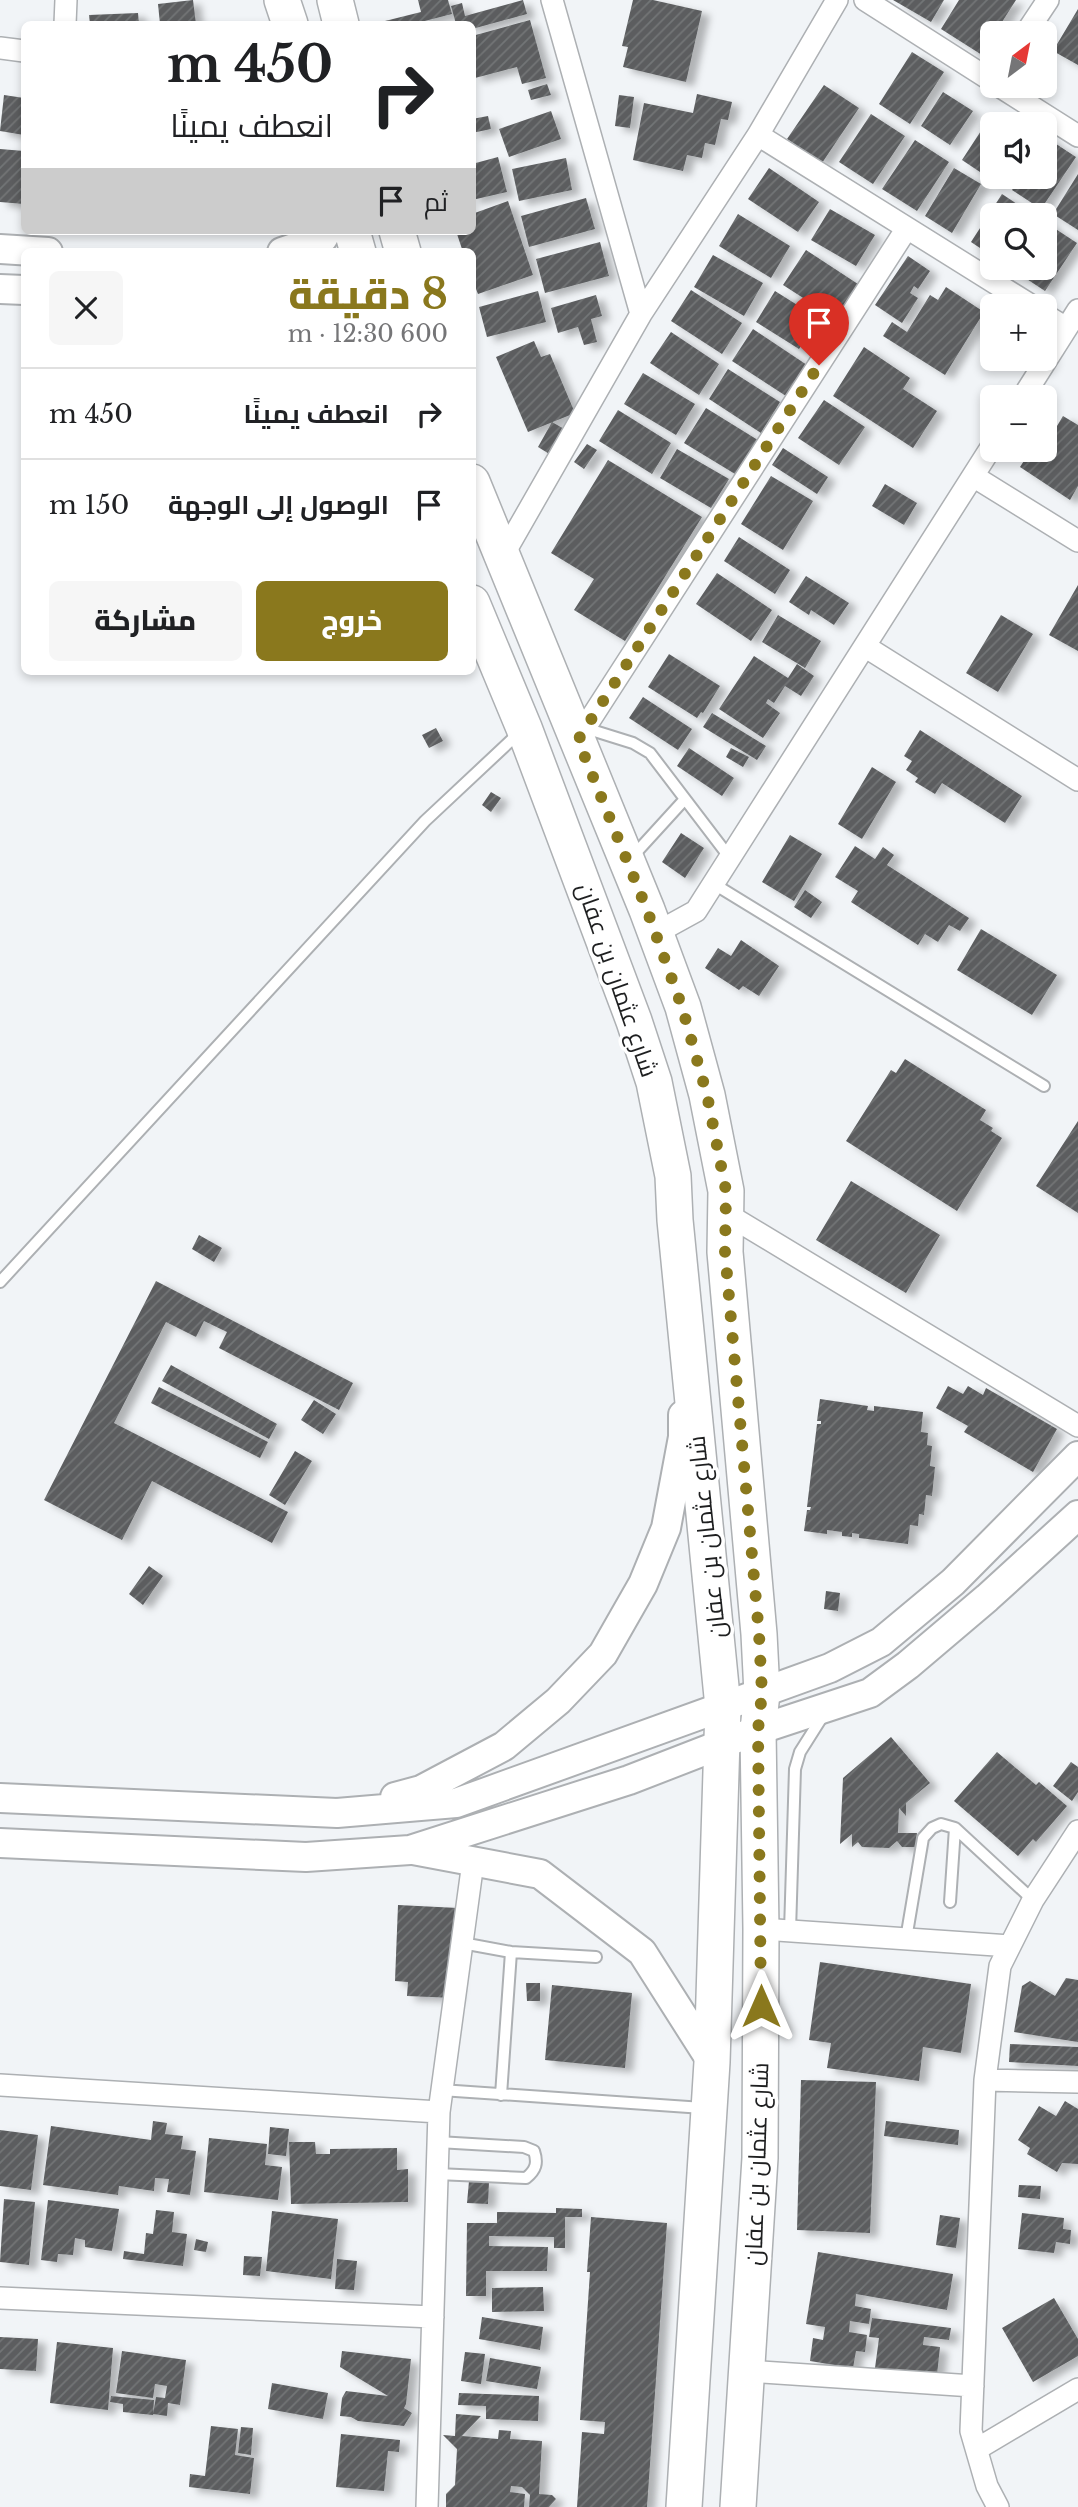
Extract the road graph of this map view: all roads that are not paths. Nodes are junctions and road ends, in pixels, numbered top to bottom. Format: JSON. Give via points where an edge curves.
{"nodes":[{"id":1,"x":66,"y":0,"type":"edge"},
{"id":2,"x":282,"y":0,"type":"edge"},
{"id":3,"x":335,"y":0,"type":"edge"},
{"id":4,"x":837,"y":0,"type":"edge"},
{"id":5,"x":865,"y":0,"type":"edge"},
{"id":6,"x":1048,"y":0,"type":"edge"},
{"id":7,"x":557,"y":4,"type":"edge"},
{"id":8,"x":65,"y":21,"type":"edge"},
{"id":9,"x":289,"y":21,"type":"edge"},
{"id":10,"x":340,"y":21,"type":"edge"},
{"id":11,"x":1034,"y":21,"type":"edge"},
{"id":12,"x":0,"y":48,"type":"edge"},
{"id":13,"x":21,"y":51,"type":"edge"},
{"id":14,"x":980,"y":73,"type":"edge"},
{"id":15,"x":1018,"y":98,"type":"edge"},
{"id":16,"x":758,"y":135,"type":"junction"},
{"id":17,"x":1078,"y":136,"type":"edge"},
{"id":18,"x":907,"y":228,"type":"junction"},
{"id":19,"x":325,"y":235,"type":"edge"},
{"id":20,"x":294,"y":248,"type":"edge"},
{"id":21,"x":0,"y":249,"type":"edge"},
{"id":22,"x":21,"y":250,"type":"edge"},
{"id":23,"x":0,"y":289,"type":"edge"},
{"id":24,"x":21,"y":290,"type":"edge"},
{"id":25,"x":1012,"y":294,"type":"edge"},
{"id":26,"x":1078,"y":310,"type":"edge"},
{"id":27,"x":641,"y":314,"type":"junction"},
{"id":28,"x":1057,"y":322,"type":"edge"},
{"id":29,"x":1066,"y":328,"type":"junction"},
{"id":30,"x":1030,"y":385,"type":"edge"},
{"id":31,"x":982,"y":462,"type":"edge"},
{"id":32,"x":973,"y":476,"type":"junction"},
{"id":33,"x":476,"y":492,"type":"edge"},
{"id":34,"x":1078,"y":541,"type":"edge"},
{"id":35,"x":502,"y":557,"type":"junction"},
{"id":36,"x":476,"y":613,"type":"edge"},
{"id":37,"x":866,"y":647,"type":"junction"},
{"id":38,"x":524,"y":729,"type":"junction"},
{"id":39,"x":581,"y":734,"type":"junction"},
{"id":40,"x":1078,"y":780,"type":"edge"},
{"id":41,"x":685,"y":799,"type":"junction"},
{"id":42,"x":730,"y":858,"type":"junction"},
{"id":43,"x":627,"y":862,"type":"junction"},
{"id":44,"x":713,"y":884,"type":"junction"},
{"id":45,"x":656,"y":933,"type":"junction"},
{"id":46,"x":634,"y":1021,"type":"junction"},
{"id":47,"x":1045,"y":1086,"type":"dead end"},
{"id":48,"x":725,"y":1221,"type":"junction"},
{"id":49,"x":0,"y":1282,"type":"edge"},
{"id":50,"x":684,"y":1300,"type":"junction"},
{"id":51,"x":1078,"y":1426,"type":"edge"},
{"id":52,"x":1078,"y":1456,"type":"edge"},
{"id":53,"x":1078,"y":1516,"type":"edge"},
{"id":54,"x":762,"y":1693,"type":"junction"},
{"id":55,"x":830,"y":1706,"type":"junction"},
{"id":56,"x":723,"y":1707,"type":"junction"},
{"id":57,"x":758,"y":1730,"type":"junction"},
{"id":58,"x":721,"y":1745,"type":"junction"},
{"id":59,"x":0,"y":1798,"type":"edge"},
{"id":60,"x":337,"y":1813,"type":"junction"},
{"id":61,"x":955,"y":1828,"type":"junction"},
{"id":62,"x":1078,"y":1831,"type":"edge"},
{"id":63,"x":0,"y":1843,"type":"edge"},
{"id":64,"x":410,"y":1850,"type":"junction"},
{"id":65,"x":473,"y":1862,"type":"junction"},
{"id":66,"x":1033,"y":1900,"type":"junction"},
{"id":67,"x":950,"y":1902,"type":"dead end"},
{"id":68,"x":776,"y":1930,"type":"junction"},
{"id":69,"x":906,"y":1939,"type":"junction"},
{"id":70,"x":462,"y":1943,"type":"junction"},
{"id":71,"x":1010,"y":1946,"type":"junction"},
{"id":72,"x":511,"y":1952,"type":"junction"},
{"id":73,"x":596,"y":1956,"type":"dead end"},
{"id":74,"x":712,"y":2062,"type":"junction"},
{"id":75,"x":985,"y":2080,"type":"junction"},
{"id":76,"x":1078,"y":2082,"type":"edge"},
{"id":77,"x":0,"y":2085,"type":"edge"},
{"id":78,"x":441,"y":2090,"type":"junction"},
{"id":79,"x":501,"y":2095,"type":"junction"},
{"id":80,"x":709,"y":2108,"type":"junction"},
{"id":81,"x":439,"y":2112,"type":"junction"},
{"id":82,"x":438,"y":2142,"type":"junction"},
{"id":83,"x":437,"y":2174,"type":"junction"},
{"id":84,"x":0,"y":2298,"type":"edge"},
{"id":85,"x":433,"y":2316,"type":"junction"},
{"id":86,"x":747,"y":2371,"type":"junction"},
{"id":87,"x":973,"y":2386,"type":"junction"},
{"id":88,"x":1078,"y":2389,"type":"edge"},
{"id":89,"x":976,"y":2449,"type":"junction"},
{"id":90,"x":427,"y":2507,"type":"edge"},
{"id":91,"x":684,"y":2507,"type":"edge"},
{"id":92,"x":738,"y":2507,"type":"edge"},
{"id":93,"x":998,"y":2507,"type":"edge"}],
"edges":[{"from":1,"to":8,"type":"street"},
{"from":2,"to":9,"type":"main road"},
{"from":3,"to":10,"type":"main road"},
{"from":4,"to":16,"type":"street"},
{"from":5,"to":14,"type":"street"},
{"from":6,"to":11,"type":"street"},
{"from":7,"to":27,"type":"street"},
{"from":12,"to":13,"type":"street"},
{"from":15,"to":17,"type":"street"},
{"from":16,"to":18,"type":"street"},
{"from":16,"to":27,"type":"street"},
{"from":18,"to":25,"type":"street"},
{"from":18,"to":39,"type":"street"},
{"from":19,"to":20,"type":"street"},
{"from":21,"to":22,"type":"street"},
{"from":23,"to":24,"type":"street"},
{"from":26,"to":29,"type":"street"},
{"from":27,"to":35,"type":"street"},
{"from":28,"to":29,"type":"street"},
{"from":29,"to":30,"type":"street"},
{"from":31,"to":32,"type":"street"},
{"from":32,"to":34,"type":"street"},
{"from":32,"to":37,"type":"street"},
{"from":33,"to":35,"type":"main road","name":"شارع عثمان بن عفان"},
{"from":35,"to":39,"type":"main road","name":"شارع عثمان بن عفان"},
{"from":36,"to":38,"type":"main road","name":"شارع عثمان بن عفان"},
{"from":37,"to":40,"type":"street"},
{"from":37,"to":42,"type":"street"},
{"from":38,"to":46,"type":"main road","name":"شارع عثمان بن عفان"},
{"from":38,"to":49,"type":"lane","via":[[425,821]]},
{"from":39,"to":41,"type":"lane","via":[[641,746]]},
{"from":39,"to":43,"type":"main road","name":"شارع عثمان بن عفان"},
{"from":41,"to":42,"type":"lane"},
{"from":41,"to":43,"type":"lane"},
{"from":42,"to":44,"type":"street"},
{"from":43,"to":45,"type":"main road","name":"شارع عثمان بن عفان"},
{"from":44,"to":45,"type":"street","via":[[696,911]]},
{"from":44,"to":47,"type":"lane"},
{"from":45,"to":48,"type":"main road","name":"شارع عثمان بن عفان","via":[[707,1095],[726,1191]]},
{"from":46,"to":48,"type":"main road","via":[[671,1085],[695,1215],[706,1225]]},
{"from":46,"to":50,"type":"main road","name":"شارع عثمان بن عفان","via":[[654,1082],[673,1176]]},
{"from":48,"to":51,"type":"street"},
{"from":48,"to":54,"type":"main road","name":"شارع عثمان بن عفان"},
{"from":50,"to":56,"type":"main road","name":"شارع عثمان بن عفان"},
{"from":50,"to":60,"type":"street","via":[[683,1437],[666,1528],[643,1584],[603,1654],[558,1701],[504,1746],[421,1790]]},
{"from":52,"to":54,"type":"street","via":[[953,1583],[881,1642],[830,1668]]},
{"from":53,"to":55,"type":"street","via":[[908,1665],[870,1693]]},
{"from":54,"to":56,"type":"street"},
{"from":54,"to":57,"type":"main road","name":"شارع عثمان بن عفان"},
{"from":55,"to":57,"type":"street"},
{"from":55,"to":68,"type":"lane","via":[[800,1752],[795,1769]]},
{"from":56,"to":58,"type":"main road","name":"شارع عثمان بن عفان"},
{"from":56,"to":60,"type":"street","via":[[456,1803]]},
{"from":57,"to":58,"type":"street"},
{"from":57,"to":68,"type":"main road","name":"شارع عثمان بن عفان"},
{"from":58,"to":64,"type":"street","via":[[629,1780]]},
{"from":58,"to":74,"type":"main road","name":"شارع عثمان بن عفان"},
{"from":59,"to":60,"type":"street"},
{"from":61,"to":66,"type":"lane"},
{"from":61,"to":67,"type":"lane"},
{"from":61,"to":69,"type":"lane","via":[[941,1824],[923,1838]]},
{"from":62,"to":66,"type":"street"},
{"from":63,"to":64,"type":"street","via":[[306,1857]]},
{"from":64,"to":65,"type":"street"},
{"from":65,"to":70,"type":"street"},
{"from":65,"to":74,"type":"street","via":[[540,1874],[642,1952]]},
{"from":66,"to":71,"type":"street"},
{"from":68,"to":69,"type":"street"},
{"from":68,"to":86,"type":"main road","name":"شارع عثمان بن عفان"},
{"from":69,"to":71,"type":"street"},
{"from":70,"to":72,"type":"lane"},
{"from":70,"to":78,"type":"street"},
{"from":71,"to":75,"type":"street","via":[[1000,1966]]},
{"from":72,"to":73,"type":"lane"},
{"from":72,"to":79,"type":"lane"},
{"from":74,"to":80,"type":"main road","name":"شارع عثمان بن عفان"},
{"from":75,"to":76,"type":"street"},
{"from":75,"to":87,"type":"street"},
{"from":77,"to":81,"type":"street"},
{"from":78,"to":79,"type":"lane"},
{"from":78,"to":81,"type":"street"},
{"from":79,"to":80,"type":"lane"},
{"from":80,"to":91,"type":"main road","name":"شارع عثمان بن عفان"},
{"from":81,"to":82,"type":"street"},
{"from":82,"to":83,"type":"street"},
{"from":82,"to":83,"type":"lane","via":[[524,2147],[534,2151],[537,2161],[526,2178]]},
{"from":83,"to":85,"type":"street"},
{"from":84,"to":85,"type":"street"},
{"from":85,"to":90,"type":"street"},
{"from":86,"to":87,"type":"street"},
{"from":86,"to":92,"type":"main road","name":"شارع عثمان بن عفان"},
{"from":87,"to":89,"type":"street","via":[[971,2431]]},
{"from":88,"to":89,"type":"street"},
{"from":89,"to":93,"type":"street"}]}
